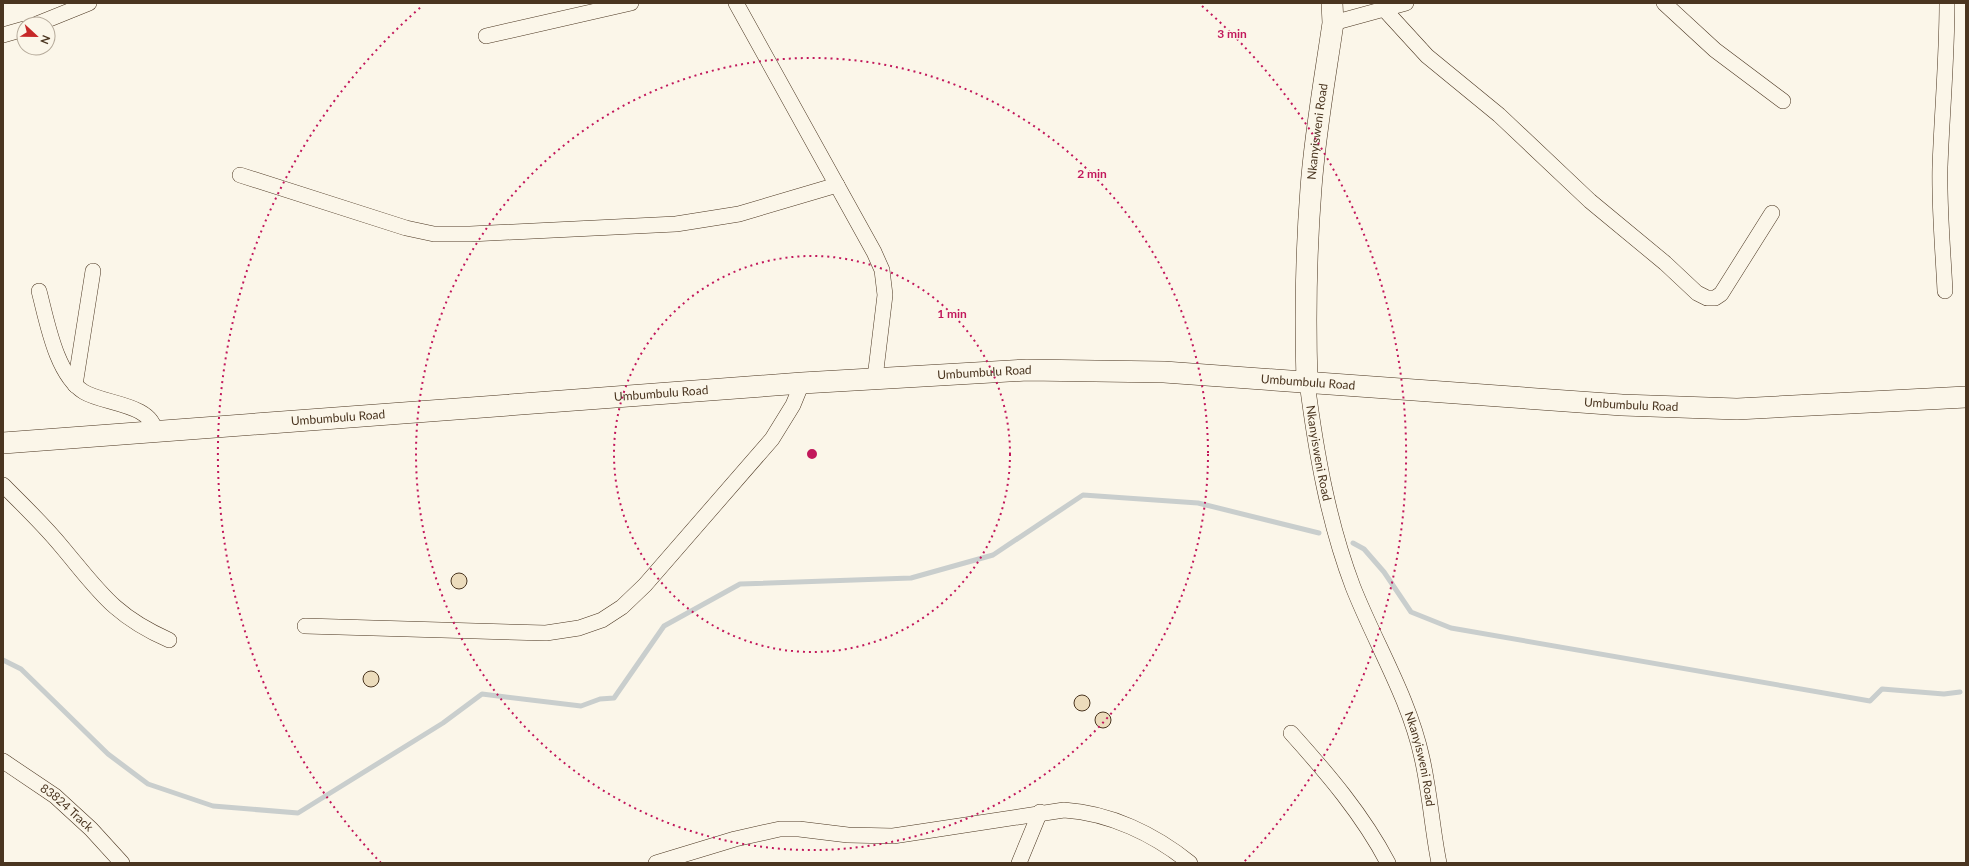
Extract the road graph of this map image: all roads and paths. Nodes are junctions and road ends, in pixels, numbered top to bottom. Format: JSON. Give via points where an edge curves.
{"nodes":[{"id":1,"x":89,"y":3,"type":"edge"},
{"id":2,"x":631,"y":3,"type":"edge"},
{"id":3,"x":736,"y":3,"type":"edge"},
{"id":4,"x":1406,"y":3,"type":"edge"},
{"id":5,"x":1664,"y":3,"type":"edge"},
{"id":6,"x":1946,"y":3,"type":"edge"},
{"id":7,"x":1384,"y":9,"type":"junction"},
{"id":8,"x":1332,"y":13,"type":"edge"},
{"id":9,"x":56,"y":16,"type":"edge"},
{"id":10,"x":16,"y":31,"type":"edge"},
{"id":11,"x":3,"y":35,"type":"edge"},
{"id":12,"x":486,"y":36,"type":"dead end"},
{"id":13,"x":1783,"y":100,"type":"dead end"},
{"id":14,"x":240,"y":175,"type":"dead end"},
{"id":15,"x":837,"y":184,"type":"junction"},
{"id":16,"x":1772,"y":212,"type":"dead end"},
{"id":17,"x":93,"y":271,"type":"dead end"},
{"id":18,"x":39,"y":291,"type":"dead end"},
{"id":19,"x":1945,"y":291,"type":"dead end"},
{"id":20,"x":875,"y":378,"type":"junction"},
{"id":21,"x":802,"y":382,"type":"junction"},
{"id":22,"x":1307,"y":382,"type":"junction"},
{"id":23,"x":75,"y":385,"type":"junction"},
{"id":24,"x":1966,"y":397,"type":"edge"},
{"id":25,"x":155,"y":432,"type":"junction"},
{"id":26,"x":3,"y":443,"type":"edge"},
{"id":27,"x":3,"y":485,"type":"edge"},
{"id":28,"x":305,"y":626,"type":"dead end"},
{"id":29,"x":169,"y":640,"type":"dead end"},
{"id":30,"x":1290,"y":733,"type":"dead end"},
{"id":31,"x":3,"y":761,"type":"edge"},
{"id":32,"x":1040,"y":812,"type":"junction"},
{"id":33,"x":122,"y":863,"type":"edge"},
{"id":34,"x":656,"y":863,"type":"edge"},
{"id":35,"x":1019,"y":863,"type":"edge"},
{"id":36,"x":1190,"y":863,"type":"edge"},
{"id":37,"x":1388,"y":863,"type":"edge"},
{"id":38,"x":1439,"y":863,"type":"edge"}],
"edges":[{"from":1,"to":9,"type":"street"},
{"from":2,"to":12,"type":"street"},
{"from":3,"to":15,"type":"street"},
{"from":4,"to":7,"type":"street"},
{"from":5,"to":13,"type":"street","via":[[1715,50]]},
{"from":6,"to":19,"type":"street","via":[[1947,47],[1940,194]]},
{"from":7,"to":8,"type":"street"},
{"from":7,"to":16,"type":"street","via":[[1427,56],[1499,114],[1590,201],[1697,293],[1707,298],[1715,298],[1721,294]]},
{"from":8,"to":22,"type":"main road","name":"Nkanyisweni Road","via":[[1311,194],[1305,313]]},
{"from":10,"to":11,"type":"street"},
{"from":14,"to":15,"type":"street","via":[[406,228],[434,234],[676,224],[739,214]]},
{"from":15,"to":20,"type":"street","via":[[882,270],[885,295]]},
{"from":17,"to":23,"type":"street"},
{"from":18,"to":23,"type":"street","via":[[57,353]]},
{"from":20,"to":21,"type":"main road","name":"Umbumbulu Road"},
{"from":20,"to":22,"type":"main road","name":"Umbumbulu Road","via":[[1027,370],[1164,372]]},
{"from":21,"to":25,"type":"main road","name":"Umbumbulu Road"},
{"from":21,"to":28,"type":"street","via":[[793,405],[772,440],[645,585],[622,607],[602,620],[579,628],[546,633]]},
{"from":22,"to":24,"type":"main road","name":"Umbumbulu Road","via":[[1622,405],[1736,409]]},
{"from":22,"to":38,"type":"street","name":"Nkanyisweni Road","via":[[1316,451],[1337,544],[1354,590],[1393,674],[1416,738],[1422,758]]},
{"from":23,"to":25,"type":"street","via":[[94,397],[148,416],[153,421]]},
{"from":25,"to":26,"type":"main road","name":"Umbumbulu Road"},
{"from":27,"to":29,"type":"street","via":[[45,527],[100,594],[136,624]]},
{"from":30,"to":37,"type":"street","via":[[1319,764],[1352,806]]},
{"from":31,"to":33,"type":"street","name":"83824 Track","via":[[55,796],[92,828]]},
{"from":32,"to":34,"type":"street","via":[[893,836],[848,835],[799,829],[780,830],[728,841]]},
{"from":32,"to":35,"type":"street"},
{"from":32,"to":36,"type":"street","via":[[1081,811],[1103,816],[1164,843]]}]}
